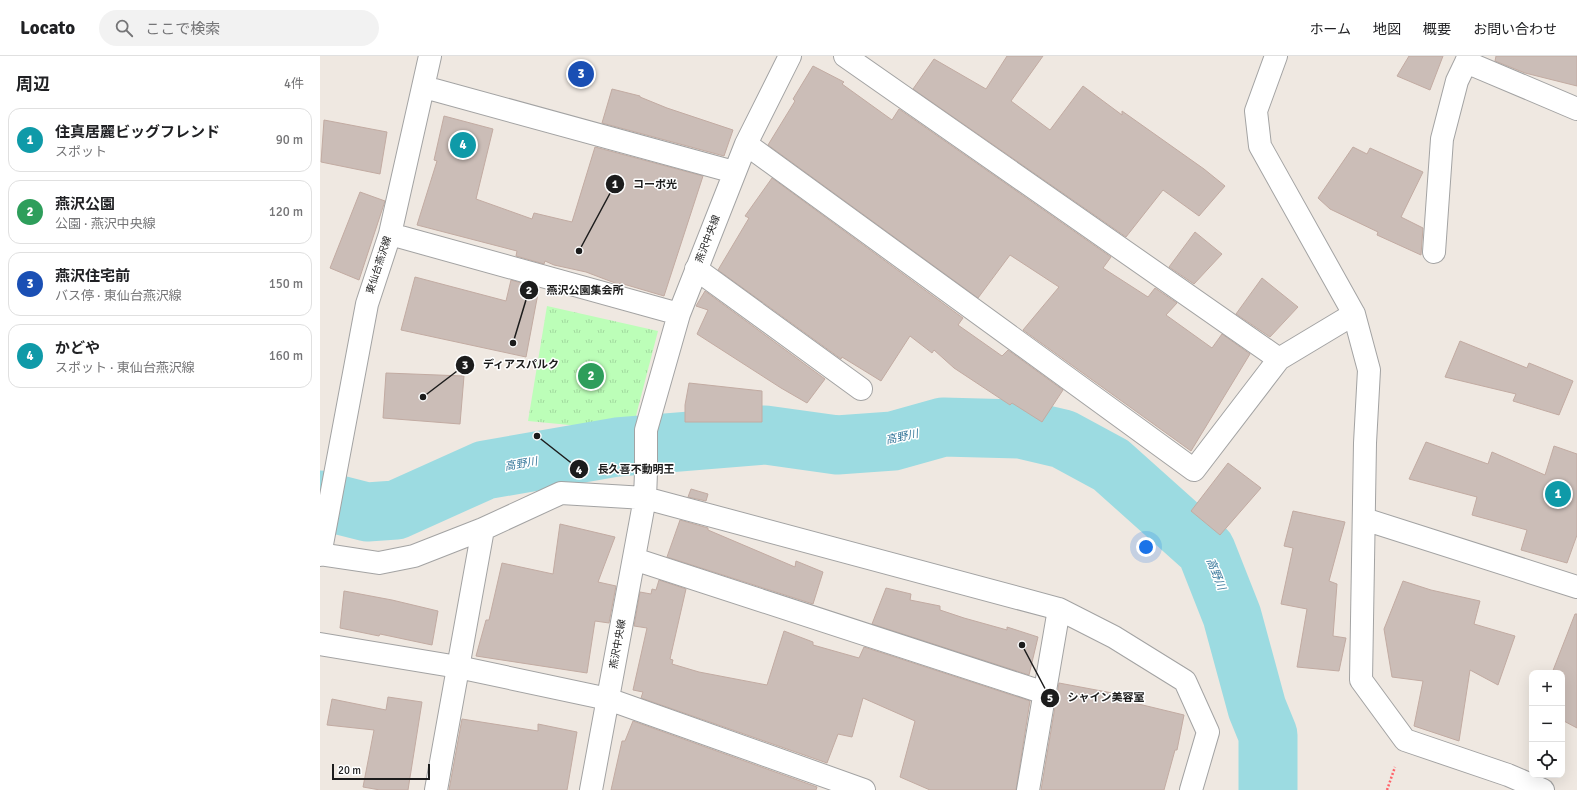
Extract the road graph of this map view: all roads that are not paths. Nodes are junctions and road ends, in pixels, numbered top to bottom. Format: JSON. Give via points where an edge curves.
{"nodes":[{"id":1,"x":430,"y":56,"type":"edge"},
{"id":2,"x":790,"y":56,"type":"edge"},
{"id":3,"x":846,"y":56,"type":"edge"},
{"id":4,"x":1276,"y":56,"type":"edge"},
{"id":5,"x":1467,"y":59,"type":"edge"},
{"id":6,"x":424,"y":87,"type":"junction"},
{"id":7,"x":1577,"y":109,"type":"edge"},
{"id":8,"x":746,"y":144,"type":"junction"},
{"id":9,"x":734,"y":172,"type":"junction"},
{"id":10,"x":390,"y":234,"type":"junction"},
{"id":11,"x":1434,"y":252,"type":"dead end"},
{"id":12,"x":696,"y":269,"type":"junction"},
{"id":13,"x":679,"y":314,"type":"junction"},
{"id":14,"x":1354,"y":314,"type":"junction"},
{"id":15,"x":1279,"y":359,"type":"junction"},
{"id":16,"x":861,"y":389,"type":"dead end"},
{"id":17,"x":645,"y":498,"type":"junction"},
{"id":18,"x":1364,"y":519,"type":"junction"},
{"id":19,"x":483,"y":529,"type":"junction"},
{"id":20,"x":320,"y":554,"type":"edge"},
{"id":21,"x":634,"y":558,"type":"junction"},
{"id":22,"x":1577,"y":587,"type":"edge"},
{"id":23,"x":1059,"y":609,"type":"junction"},
{"id":24,"x":320,"y":644,"type":"edge"},
{"id":25,"x":458,"y":667,"type":"junction"},
{"id":26,"x":1045,"y":693,"type":"junction"},
{"id":27,"x":608,"y":699,"type":"junction"},
{"id":28,"x":436,"y":790,"type":"edge"},
{"id":29,"x":591,"y":790,"type":"edge"},
{"id":30,"x":864,"y":790,"type":"edge"},
{"id":31,"x":1028,"y":790,"type":"edge"},
{"id":32,"x":1191,"y":790,"type":"edge"},
{"id":33,"x":1543,"y":790,"type":"edge"}],
"edges":[{"from":1,"to":6,"type":"street","name":"東仙台燕沢線"},
{"from":2,"to":8,"type":"street","name":"燕沢中央線"},
{"from":3,"to":15,"type":"street"},
{"from":4,"to":14,"type":"street","via":[[1256,111],[1260,146]]},
{"from":5,"to":7,"type":"street"},
{"from":5,"to":11,"type":"street","via":[[1457,81],[1442,140]]},
{"from":6,"to":9,"type":"street"},
{"from":6,"to":10,"type":"street","name":"東仙台燕沢線"},
{"from":8,"to":9,"type":"street","name":"燕沢中央線"},
{"from":8,"to":15,"type":"street","via":[[1194,470]]},
{"from":9,"to":12,"type":"street","name":"燕沢中央線"},
{"from":10,"to":13,"type":"street"},
{"from":10,"to":20,"type":"street","name":"東仙台燕沢線","via":[[367,304]]},
{"from":12,"to":13,"type":"street","name":"燕沢中央線"},
{"from":12,"to":16,"type":"street"},
{"from":13,"to":17,"type":"street","name":"燕沢中央線","via":[[646,430]]},
{"from":14,"to":15,"type":"street"},
{"from":14,"to":18,"type":"street","via":[[1369,370]]},
{"from":17,"to":19,"type":"street","via":[[561,493]]},
{"from":17,"to":21,"type":"street","name":"燕沢中央線"},
{"from":17,"to":23,"type":"street"},
{"from":18,"to":22,"type":"street"},
{"from":18,"to":33,"type":"street","via":[[1361,680],[1405,740],[1508,775]]},
{"from":19,"to":20,"type":"street","via":[[414,556],[379,563]]},
{"from":19,"to":25,"type":"street"},
{"from":21,"to":26,"type":"street"},
{"from":21,"to":27,"type":"street","name":"燕沢中央線"},
{"from":23,"to":26,"type":"street"},
{"from":23,"to":32,"type":"street","via":[[1114,637],[1185,681],[1208,732]]},
{"from":24,"to":25,"type":"street"},
{"from":25,"to":27,"type":"street"},
{"from":25,"to":28,"type":"street"},
{"from":26,"to":31,"type":"street"},
{"from":27,"to":29,"type":"street","name":"燕沢中央線"},
{"from":27,"to":30,"type":"street"}]}
